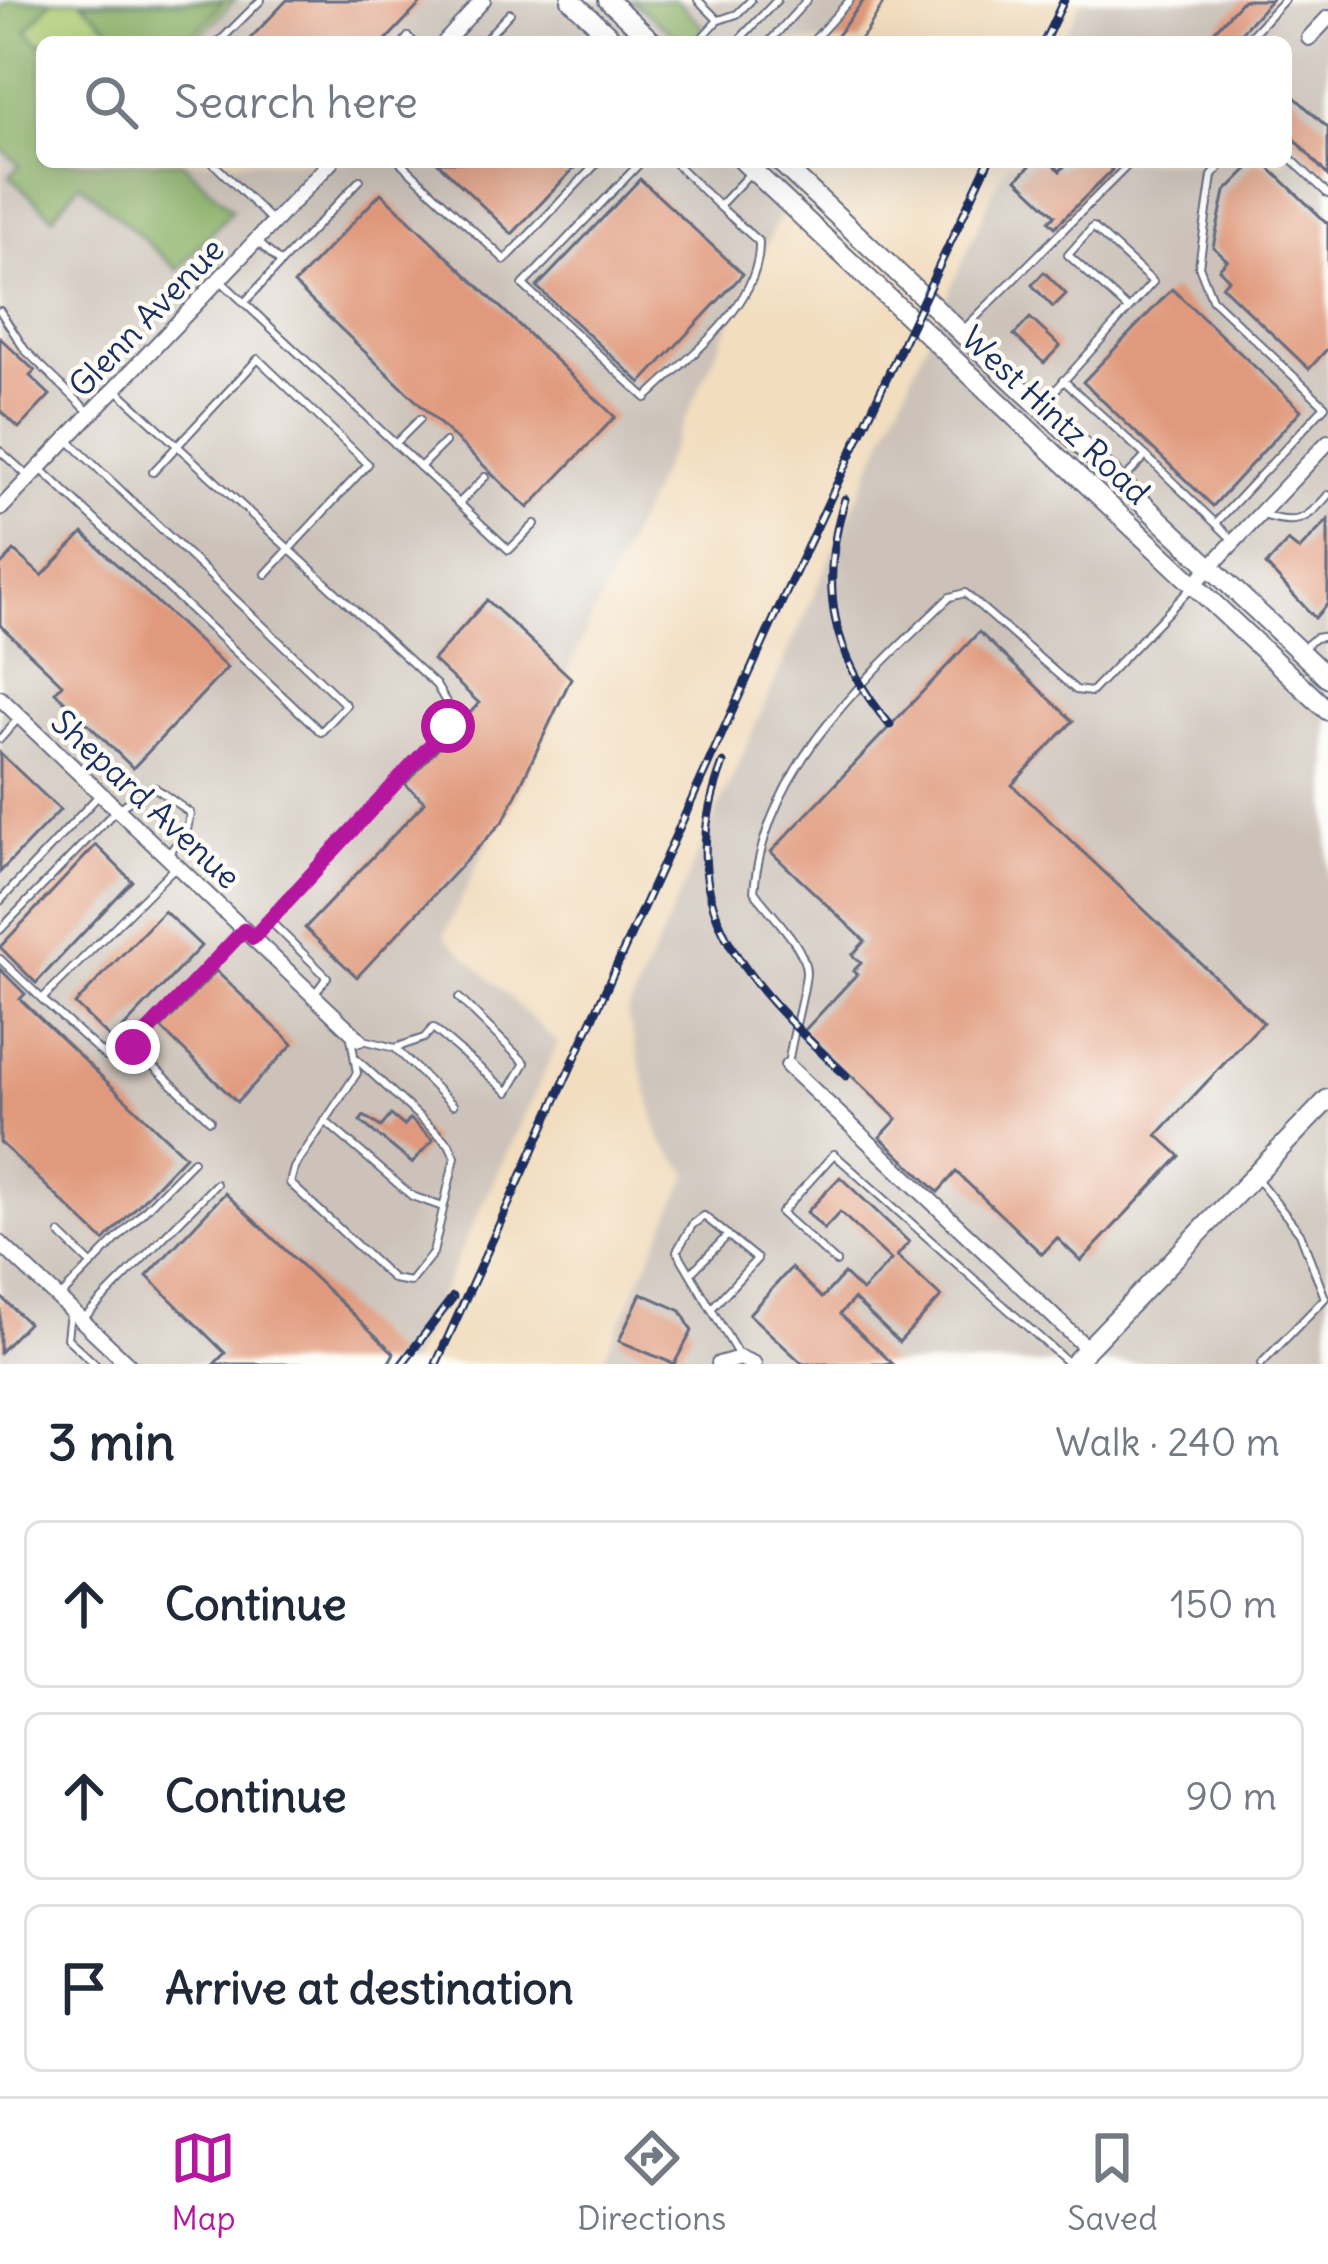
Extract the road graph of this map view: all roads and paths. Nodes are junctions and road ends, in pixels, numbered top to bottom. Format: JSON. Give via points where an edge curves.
{"nodes":[{"id":1,"x":261,"y":0,"type":"edge"},
{"id":2,"x":483,"y":0,"type":"edge"},
{"id":3,"x":572,"y":0,"type":"edge"},
{"id":4,"x":608,"y":0,"type":"edge"},
{"id":5,"x":698,"y":0,"type":"edge"},
{"id":6,"x":751,"y":0,"type":"edge"},
{"id":7,"x":777,"y":0,"type":"edge"},
{"id":8,"x":807,"y":0,"type":"edge"},
{"id":9,"x":834,"y":0,"type":"edge"},
{"id":10,"x":850,"y":0,"type":"edge"},
{"id":11,"x":1285,"y":0,"type":"edge"},
{"id":12,"x":843,"y":8,"type":"junction"},
{"id":13,"x":510,"y":14,"type":"dead end"},
{"id":14,"x":1328,"y":18,"type":"edge"},
{"id":15,"x":718,"y":20,"type":"junction"},
{"id":16,"x":225,"y":36,"type":"edge"},
{"id":17,"x":450,"y":36,"type":"edge"},
{"id":18,"x":489,"y":36,"type":"edge"},
{"id":19,"x":610,"y":36,"type":"edge"},
{"id":20,"x":647,"y":36,"type":"edge"},
{"id":21,"x":703,"y":36,"type":"edge"},
{"id":22,"x":743,"y":36,"type":"edge"},
{"id":23,"x":774,"y":36,"type":"edge"},
{"id":24,"x":817,"y":36,"type":"edge"},
{"id":25,"x":1251,"y":36,"type":"edge"},
{"id":26,"x":1309,"y":38,"type":"dead end"},
{"id":27,"x":1292,"y":160,"type":"edge"},
{"id":28,"x":218,"y":168,"type":"edge"},
{"id":29,"x":326,"y":168,"type":"edge"},
{"id":30,"x":406,"y":168,"type":"edge"},
{"id":31,"x":592,"y":168,"type":"edge"},
{"id":32,"x":635,"y":168,"type":"edge"},
{"id":33,"x":680,"y":168,"type":"edge"},
{"id":34,"x":747,"y":168,"type":"edge"},
{"id":35,"x":750,"y":168,"type":"edge"},
{"id":36,"x":787,"y":168,"type":"edge"},
{"id":37,"x":1125,"y":168,"type":"edge"},
{"id":38,"x":1219,"y":168,"type":"edge"},
{"id":39,"x":360,"y":180,"type":"dead end"},
{"id":40,"x":1328,"y":194,"type":"edge"},
{"id":41,"x":719,"y":206,"type":"junction"},
{"id":42,"x":274,"y":223,"type":"junction"},
{"id":43,"x":256,"y":240,"type":"junction"},
{"id":44,"x":280,"y":263,"type":"junction"},
{"id":45,"x":219,"y":280,"type":"junction"},
{"id":46,"x":244,"y":303,"type":"junction"},
{"id":47,"x":1128,"y":309,"type":"junction"},
{"id":48,"x":0,"y":310,"type":"edge"},
{"id":49,"x":960,"y":332,"type":"junction"},
{"id":50,"x":1063,"y":380,"type":"junction"},
{"id":51,"x":115,"y":388,"type":"junction"},
{"id":52,"x":1040,"y":408,"type":"junction"},
{"id":53,"x":1326,"y":408,"type":"edge"},
{"id":54,"x":91,"y":413,"type":"junction"},
{"id":55,"x":420,"y":419,"type":"dead end"},
{"id":56,"x":66,"y":439,"type":"junction"},
{"id":57,"x":445,"y":442,"type":"dead end"},
{"id":58,"x":1328,"y":442,"type":"edge"},
{"id":59,"x":395,"y":444,"type":"junction"},
{"id":60,"x":177,"y":447,"type":"junction"},
{"id":61,"x":0,"y":451,"type":"edge"},
{"id":62,"x":1146,"y":456,"type":"junction"},
{"id":63,"x":420,"y":467,"type":"junction"},
{"id":64,"x":35,"y":472,"type":"junction"},
{"id":65,"x":153,"y":472,"type":"dead end"},
{"id":66,"x":485,"y":476,"type":"dead end"},
{"id":67,"x":1119,"y":483,"type":"junction"},
{"id":68,"x":1328,"y":496,"type":"edge"},
{"id":69,"x":459,"y":503,"type":"junction"},
{"id":70,"x":0,"y":508,"type":"edge"},
{"id":71,"x":1260,"y":514,"type":"junction"},
{"id":72,"x":1216,"y":523,"type":"junction"},
{"id":73,"x":535,"y":524,"type":"dead end"},
{"id":74,"x":1234,"y":541,"type":"junction"},
{"id":75,"x":288,"y":551,"type":"junction"},
{"id":76,"x":1210,"y":567,"type":"junction"},
{"id":77,"x":266,"y":574,"type":"dead end"},
{"id":78,"x":1194,"y":584,"type":"junction"},
{"id":79,"x":1328,"y":636,"type":"edge"},
{"id":80,"x":1300,"y":651,"type":"junction"},
{"id":81,"x":1328,"y":678,"type":"edge"},
{"id":82,"x":0,"y":698,"type":"edge"},
{"id":83,"x":1328,"y":711,"type":"edge"},
{"id":84,"x":20,"y":717,"type":"junction"},
{"id":85,"x":0,"y":739,"type":"edge"},
{"id":86,"x":101,"y":794,"type":"junction"},
{"id":87,"x":117,"y":809,"type":"junction"},
{"id":88,"x":171,"y":861,"type":"junction"},
{"id":89,"x":0,"y":901,"type":"edge"},
{"id":90,"x":269,"y":920,"type":"junction"},
{"id":91,"x":0,"y":930,"type":"edge"},
{"id":92,"x":249,"y":934,"type":"junction"},
{"id":93,"x":0,"y":959,"type":"edge"},
{"id":94,"x":313,"y":995,"type":"junction"},
{"id":95,"x":459,"y":998,"type":"dead end"},
{"id":96,"x":42,"y":999,"type":"junction"},
{"id":97,"x":354,"y":1034,"type":"junction"},
{"id":98,"x":395,"y":1048,"type":"junction"},
{"id":99,"x":106,"y":1057,"type":"dead end"},
{"id":100,"x":355,"y":1058,"type":"junction"},
{"id":101,"x":788,"y":1066,"type":"joint"},
{"id":102,"x":1328,"y":1099,"type":"edge"},
{"id":103,"x":453,"y":1105,"type":"dead end"},
{"id":104,"x":211,"y":1120,"type":"dead end"},
{"id":105,"x":325,"y":1121,"type":"junction"},
{"id":106,"x":193,"y":1161,"type":"dead end"},
{"id":107,"x":1254,"y":1176,"type":"junction"},
{"id":108,"x":216,"y":1184,"type":"dead end"},
{"id":109,"x":440,"y":1206,"type":"junction"},
{"id":110,"x":60,"y":1234,"type":"dead end"},
{"id":111,"x":728,"y":1235,"type":"junction"},
{"id":112,"x":0,"y":1243,"type":"edge"},
{"id":113,"x":836,"y":1262,"type":"dead end"},
{"id":114,"x":92,"y":1265,"type":"junction"},
{"id":115,"x":691,"y":1273,"type":"junction"},
{"id":116,"x":1325,"y":1298,"type":"edge"},
{"id":117,"x":70,"y":1309,"type":"junction"},
{"id":118,"x":711,"y":1309,"type":"junction"},
{"id":119,"x":1077,"y":1359,"type":"edge"},
{"id":120,"x":747,"y":1361,"type":"edge"},
{"id":121,"x":95,"y":1364,"type":"edge"},
{"id":122,"x":128,"y":1364,"type":"edge"},
{"id":123,"x":719,"y":1364,"type":"edge"},
{"id":124,"x":1261,"y":1364,"type":"edge"}],
"edges":[{"from":1,"to":16,"type":"lane"},
{"from":2,"to":17,"type":"street"},
{"from":3,"to":19,"type":"main road"},
{"from":4,"to":20,"type":"main road"},
{"from":5,"to":15,"type":"lane"},
{"from":6,"to":15,"type":"lane"},
{"from":7,"to":22,"type":"lane"},
{"from":8,"to":23,"type":"lane"},
{"from":9,"to":12,"type":"lane"},
{"from":10,"to":12,"type":"lane"},
{"from":11,"to":25,"type":"lane"},
{"from":12,"to":24,"type":"lane"},
{"from":13,"to":18,"type":"lane"},
{"from":14,"to":26,"type":"street"},
{"from":15,"to":21,"type":"lane"},
{"from":27,"to":40,"type":"lane"},
{"from":28,"to":42,"type":"lane"},
{"from":29,"to":42,"type":"street","name":"Glenn Avenue"},
{"from":30,"to":31,"type":"lane","via":[[505,260]]},
{"from":32,"to":41,"type":"lane","via":[[523,285],[646,398],[739,304],[759,265],[758,242]]},
{"from":33,"to":41,"type":"lane"},
{"from":34,"to":41,"type":"lane"},
{"from":35,"to":78,"type":"main road","name":"West Hintz Road"},
{"from":36,"to":49,"type":"main road","name":"West Hintz Road"},
{"from":37,"to":49,"type":"lane"},
{"from":38,"to":53,"type":"lane","via":[[1199,266],[1212,298]]},
{"from":39,"to":44,"type":"lane"},
{"from":42,"to":43,"type":"street","name":"Glenn Avenue"},
{"from":43,"to":44,"type":"lane"},
{"from":43,"to":45,"type":"street","name":"Glenn Avenue"},
{"from":44,"to":46,"type":"lane"},
{"from":45,"to":46,"type":"lane"},
{"from":45,"to":51,"type":"street","name":"Glenn Avenue"},
{"from":46,"to":59,"type":"lane"},
{"from":47,"to":47,"type":"lane","via":[[1153,282],[1094,227],[1069,255]]},
{"from":47,"to":50,"type":"lane"},
{"from":48,"to":54,"type":"lane","via":[[25,350]]},
{"from":49,"to":52,"type":"main road","name":"West Hintz Road"},
{"from":50,"to":52,"type":"lane"},
{"from":50,"to":62,"type":"lane"},
{"from":51,"to":54,"type":"street","name":"Glenn Avenue"},
{"from":51,"to":60,"type":"lane"},
{"from":52,"to":67,"type":"main road","name":"West Hintz Road"},
{"from":53,"to":72,"type":"lane"},
{"from":54,"to":56,"type":"street","name":"Glenn Avenue"},
{"from":55,"to":59,"type":"lane"},
{"from":56,"to":64,"type":"street","name":"Glenn Avenue"},
{"from":56,"to":64,"type":"lane","via":[[346,705],[322,731]]},
{"from":57,"to":63,"type":"lane"},
{"from":58,"to":71,"type":"street"},
{"from":59,"to":63,"type":"lane"},
{"from":60,"to":65,"type":"lane"},
{"from":60,"to":75,"type":"lane"},
{"from":60,"to":75,"type":"lane","via":[[259,359],[368,464]]},
{"from":61,"to":64,"type":"lane"},
{"from":62,"to":67,"type":"lane"},
{"from":62,"to":72,"type":"lane"},
{"from":63,"to":69,"type":"lane"},
{"from":64,"to":70,"type":"street","name":"Glenn Avenue"},
{"from":66,"to":69,"type":"lane"},
{"from":67,"to":76,"type":"main road","name":"West Hintz Road"},
{"from":68,"to":71,"type":"lane","via":[[1308,519],[1291,524]]},
{"from":69,"to":73,"type":"lane","via":[[509,550]]},
{"from":71,"to":74,"type":"street"},
{"from":72,"to":74,"type":"lane"},
{"from":74,"to":76,"type":"street"},
{"from":75,"to":77,"type":"lane"},
{"from":75,"to":90,"type":"lane","via":[[436,685],[453,714]]},
{"from":76,"to":78,"type":"street"},
{"from":76,"to":80,"type":"main road","name":"West Hintz Road"},
{"from":78,"to":83,"type":"main road","name":"West Hintz Road"},
{"from":78,"to":101,"type":"lane","via":[[1091,692],[1076,690],[965,593],[950,598],[822,729],[758,849],[754,891],[806,972]]},
{"from":79,"to":80,"type":"lane"},
{"from":80,"to":81,"type":"main road","name":"West Hintz Road"},
{"from":82,"to":84,"type":"street","name":"Shepard Avenue"},
{"from":84,"to":85,"type":"lane"},
{"from":84,"to":86,"type":"street","name":"Shepard Avenue"},
{"from":86,"to":87,"type":"street","name":"Shepard Avenue"},
{"from":86,"to":89,"type":"lane"},
{"from":87,"to":88,"type":"street","name":"Shepard Avenue"},
{"from":87,"to":88,"type":"lane","via":[[154,787],[183,803],[187,830]]},
{"from":87,"to":91,"type":"lane"},
{"from":88,"to":92,"type":"street","name":"Shepard Avenue"},
{"from":88,"to":96,"type":"lane"},
{"from":90,"to":92,"type":"lane"},
{"from":90,"to":94,"type":"lane","via":[[327,977]]},
{"from":92,"to":94,"type":"street","name":"Shepard Avenue"},
{"from":92,"to":104,"type":"lane","via":[[133,1047]]},
{"from":93,"to":96,"type":"lane"},
{"from":94,"to":97,"type":"street","name":"Shepard Avenue"},
{"from":95,"to":98,"type":"lane","via":[[525,1063],[508,1092],[434,1028]]},
{"from":96,"to":99,"type":"lane"},
{"from":97,"to":98,"type":"lane"},
{"from":97,"to":100,"type":"lane"},
{"from":98,"to":103,"type":"lane"},
{"from":100,"to":105,"type":"lane","via":[[357,1073]]},
{"from":100,"to":109,"type":"lane","via":[[449,1144],[455,1157]]},
{"from":101,"to":119,"type":"street"},
{"from":102,"to":107,"type":"main road"},
{"from":105,"to":109,"type":"lane","via":[[412,1196]]},
{"from":105,"to":109,"type":"lane","via":[[290,1183],[393,1279],[410,1282],[422,1271]]},
{"from":106,"to":114,"type":"lane"},
{"from":107,"to":116,"type":"lane","via":[[1300,1233]]},
{"from":107,"to":119,"type":"main road"},
{"from":108,"to":117,"type":"lane"},
{"from":110,"to":114,"type":"lane"},
{"from":111,"to":115,"type":"lane"},
{"from":111,"to":115,"type":"lane","via":[[699,1217],[677,1251]]},
{"from":111,"to":118,"type":"lane","via":[[757,1259]]},
{"from":112,"to":117,"type":"street"},
{"from":113,"to":119,"type":"lane","via":[[782,1213],[834,1154]]},
{"from":114,"to":117,"type":"lane"},
{"from":115,"to":118,"type":"lane"},
{"from":116,"to":124,"type":"lane"},
{"from":117,"to":121,"type":"lane","via":[[67,1338]]},
{"from":117,"to":122,"type":"street"},
{"from":118,"to":120,"type":"lane"},
{"from":120,"to":123,"type":"street"}]}
